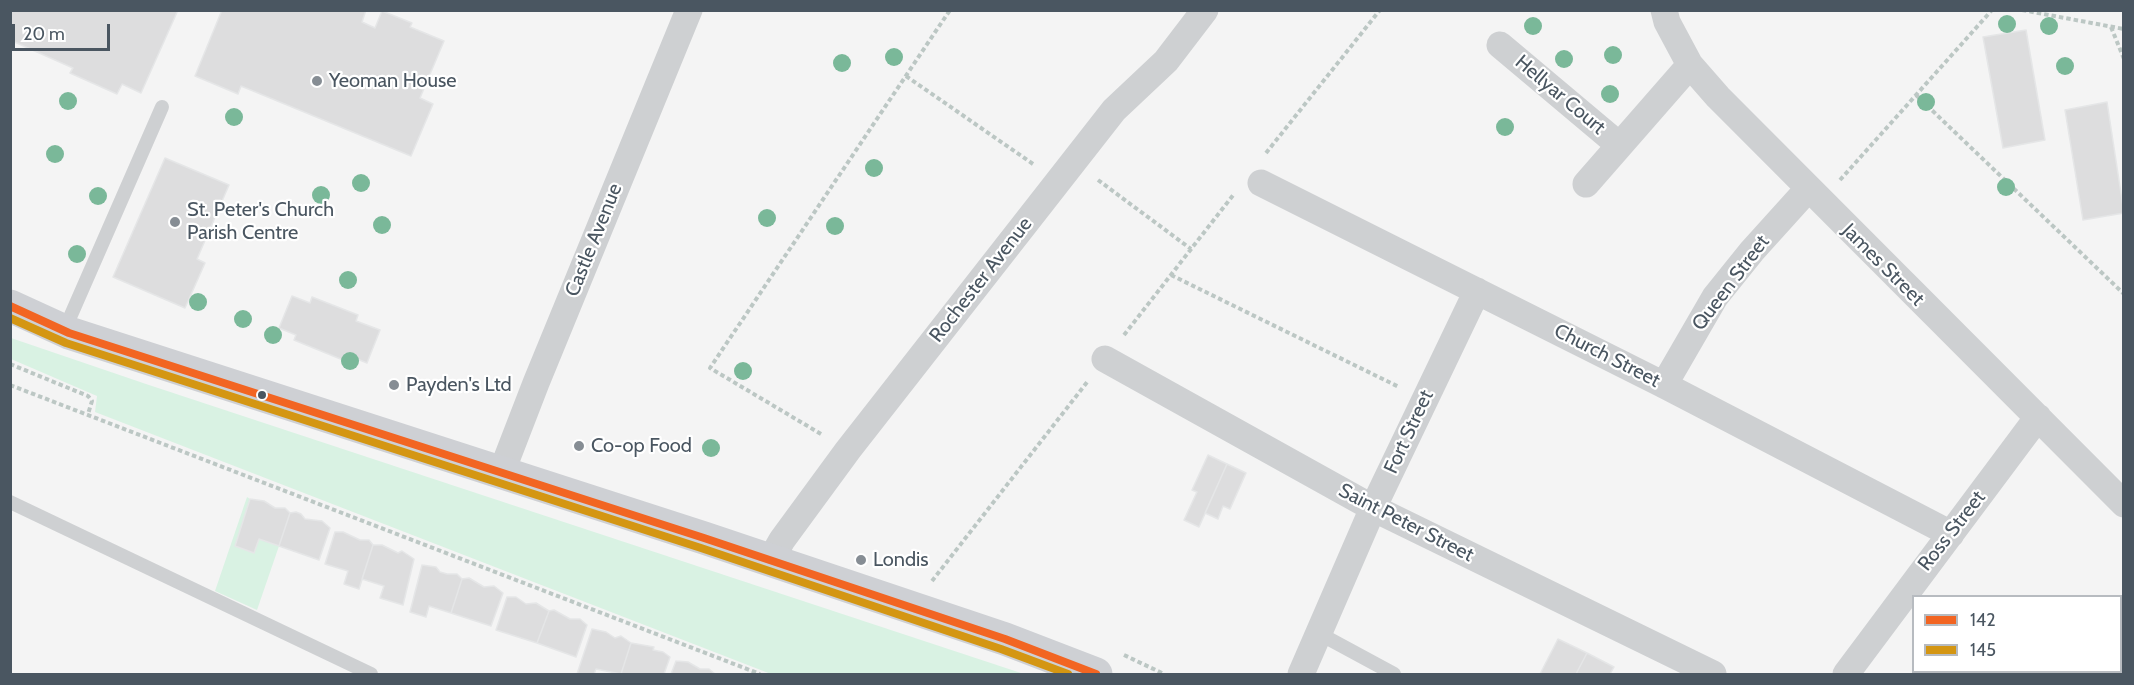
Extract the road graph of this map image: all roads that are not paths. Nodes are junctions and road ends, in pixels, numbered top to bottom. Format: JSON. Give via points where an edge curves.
{"nodes":[{"id":1,"x":689,"y":10,"type":"edge"},
{"id":2,"x":1205,"y":10,"type":"edge"},
{"id":3,"x":1664,"y":10,"type":"edge"},
{"id":4,"x":1500,"y":45,"type":"dead end"},
{"id":5,"x":1690,"y":65,"type":"junction"},
{"id":6,"x":162,"y":106,"type":"dead end"},
{"id":7,"x":1619,"y":145,"type":"junction"},
{"id":8,"x":1254,"y":176,"type":"road end"},
{"id":9,"x":1586,"y":184,"type":"dead end"},
{"id":10,"x":1814,"y":195,"type":"junction"},
{"id":11,"x":1477,"y":291,"type":"junction"},
{"id":12,"x":10,"y":306,"type":"edge"},
{"id":13,"x":64,"y":332,"type":"junction"},
{"id":14,"x":1105,"y":359,"type":"road end"},
{"id":15,"x":1664,"y":385,"type":"junction"},
{"id":16,"x":2038,"y":417,"type":"junction"},
{"id":17,"x":502,"y":471,"type":"junction"},
{"id":18,"x":10,"y":502,"type":"edge"},
{"id":19,"x":2124,"y":504,"type":"edge"},
{"id":20,"x":1373,"y":508,"type":"junction"},
{"id":21,"x":1952,"y":534,"type":"junction"},
{"id":22,"x":770,"y":561,"type":"junction"},
{"id":23,"x":1320,"y":634,"type":"junction"},
{"id":24,"x":1105,"y":662,"type":"edge"},
{"id":25,"x":371,"y":675,"type":"edge"},
{"id":26,"x":1301,"y":675,"type":"edge"},
{"id":27,"x":1394,"y":675,"type":"edge"},
{"id":28,"x":1713,"y":675,"type":"edge"},
{"id":29,"x":1846,"y":675,"type":"edge"}],
"edges":[{"from":1,"to":17,"type":"street","name":"Castle Avenue"},
{"from":2,"to":22,"type":"street","name":"Rochester Avenue","via":[[1166,61],[1117,106],[848,450]]},
{"from":3,"to":5,"type":"street","name":"James Street","via":[[1666,22]]},
{"from":4,"to":7,"type":"street","name":"Hellyar Court"},
{"from":5,"to":7,"type":"street","name":"Hellyar Court"},
{"from":5,"to":10,"type":"street","name":"James Street"},
{"from":6,"to":13,"type":"lane"},
{"from":7,"to":9,"type":"street","name":"Hellyar Court"},
{"from":8,"to":11,"type":"street","name":"Church Street"},
{"from":10,"to":15,"type":"street","name":"Queen Street","via":[[1752,251],[1715,297]]},
{"from":10,"to":16,"type":"street","name":"James Street"},
{"from":11,"to":15,"type":"street","name":"Church Street"},
{"from":11,"to":20,"type":"street","name":"Fort Street"},
{"from":12,"to":13,"type":"street"},
{"from":13,"to":17,"type":"street"},
{"from":14,"to":20,"type":"street","name":"Saint Peter Street"},
{"from":15,"to":21,"type":"street","name":"Church Street"},
{"from":16,"to":19,"type":"street","name":"James Street"},
{"from":16,"to":21,"type":"street","name":"Ross Street"},
{"from":17,"to":22,"type":"street"},
{"from":18,"to":25,"type":"lane"},
{"from":20,"to":23,"type":"street","name":"Fort Street"},
{"from":20,"to":28,"type":"street","name":"Saint Peter Street"},
{"from":21,"to":29,"type":"street","name":"Ross Street"},
{"from":22,"to":24,"type":"street","via":[[1020,644]]},
{"from":23,"to":26,"type":"street","name":"Fort Street"},
{"from":23,"to":27,"type":"lane"}]}
